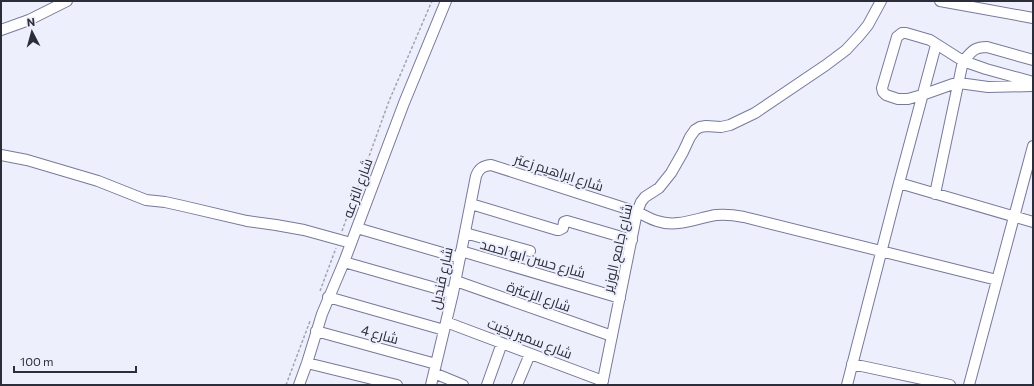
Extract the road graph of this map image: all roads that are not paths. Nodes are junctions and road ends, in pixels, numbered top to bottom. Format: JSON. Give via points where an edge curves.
{"nodes":[{"id":1,"x":67,"y":1,"type":"edge"},
{"id":2,"x":446,"y":1,"type":"edge"},
{"id":3,"x":881,"y":1,"type":"edge"},
{"id":4,"x":946,"y":2,"type":"edge"},
{"id":5,"x":1033,"y":18,"type":"edge"},
{"id":6,"x":1,"y":30,"type":"edge"},
{"id":7,"x":936,"y":45,"type":"junction"},
{"id":8,"x":1033,"y":60,"type":"edge"},
{"id":9,"x":963,"y":61,"type":"junction"},
{"id":10,"x":959,"y":82,"type":"junction"},
{"id":11,"x":1033,"y":82,"type":"edge"},
{"id":12,"x":1033,"y":86,"type":"edge"},
{"id":13,"x":922,"y":95,"type":"junction"},
{"id":14,"x":1033,"y":146,"type":"edge"},
{"id":15,"x":1,"y":155,"type":"edge"},
{"id":16,"x":476,"y":176,"type":"joint"},
{"id":17,"x":899,"y":183,"type":"junction"},
{"id":18,"x":935,"y":194,"type":"junction"},
{"id":19,"x":471,"y":204,"type":"junction"},
{"id":20,"x":637,"y":212,"type":"junction"},
{"id":21,"x":1014,"y":216,"type":"junction"},
{"id":22,"x":1033,"y":222,"type":"edge"},
{"id":23,"x":357,"y":228,"type":"junction"},
{"id":24,"x":465,"y":233,"type":"junction"},
{"id":25,"x":632,"y":240,"type":"junction"},
{"id":26,"x":351,"y":243,"type":"junction"},
{"id":27,"x":530,"y":251,"type":"dead end"},
{"id":28,"x":881,"y":251,"type":"junction"},
{"id":29,"x":461,"y":255,"type":"junction"},
{"id":30,"x":344,"y":262,"type":"junction"},
{"id":31,"x":997,"y":280,"type":"junction"},
{"id":32,"x":456,"y":281,"type":"junction"},
{"id":33,"x":453,"y":293,"type":"junction"},
{"id":34,"x":323,"y":297,"type":"junction"},
{"id":35,"x":620,"y":298,"type":"junction"},
{"id":36,"x":445,"y":326,"type":"junction"},
{"id":37,"x":316,"y":331,"type":"junction"},
{"id":38,"x":612,"y":336,"type":"junction"},
{"id":39,"x":502,"y":343,"type":"junction"},
{"id":40,"x":530,"y":354,"type":"junction"},
{"id":41,"x":307,"y":363,"type":"junction"},
{"id":42,"x":852,"y":364,"type":"junction"},
{"id":43,"x":435,"y":369,"type":"junction"},
{"id":44,"x":603,"y":383,"type":"edge"},
{"id":45,"x":299,"y":385,"type":"edge"},
{"id":46,"x":397,"y":385,"type":"edge"},
{"id":47,"x":430,"y":385,"type":"edge"},
{"id":48,"x":463,"y":385,"type":"edge"},
{"id":49,"x":487,"y":385,"type":"edge"},
{"id":50,"x":517,"y":385,"type":"edge"},
{"id":51,"x":847,"y":385,"type":"edge"},
{"id":52,"x":950,"y":385,"type":"edge"},
{"id":53,"x":969,"y":385,"type":"edge"}],
"edges":[{"from":1,"to":6,"type":"street","via":[[29,20]]},
{"from":2,"to":23,"type":"street","name":"شارع الترعه"},
{"from":3,"to":20,"type":"street","name":"شارع جامع الوزير","via":[[860,36],[826,65],[755,113],[730,125],[706,126],[695,130],[671,173],[659,188],[645,197]]},
{"from":4,"to":5,"type":"street"},
{"from":7,"to":9,"type":"street"},
{"from":7,"to":13,"type":"street"},
{"from":7,"to":13,"type":"street","via":[[930,40],[902,33],[897,37],[882,88],[886,95],[898,99]]},
{"from":8,"to":9,"type":"street","via":[[981,47],[975,48]]},
{"from":9,"to":10,"type":"street"},
{"from":9,"to":11,"type":"street"},
{"from":10,"to":12,"type":"street","via":[[988,86]]},
{"from":10,"to":13,"type":"street"},
{"from":10,"to":18,"type":"street"},
{"from":13,"to":17,"type":"street"},
{"from":14,"to":21,"type":"street"},
{"from":15,"to":26,"type":"street","via":[[98,181],[146,200],[304,230]]},
{"from":16,"to":19,"type":"street","name":"شارع قنديل"},
{"from":16,"to":20,"type":"street","name":"شارع ابراهيم زعتر","via":[[484,166],[491,165]]},
{"from":17,"to":18,"type":"street"},
{"from":17,"to":28,"type":"street"},
{"from":18,"to":21,"type":"street"},
{"from":19,"to":24,"type":"street","name":"شارع قنديل"},
{"from":19,"to":25,"type":"street","via":[[557,230],[563,228],[564,222],[567,221]]},
{"from":20,"to":25,"type":"street","name":"شارع جامع الوزير"},
{"from":20,"to":28,"type":"street","name":"شارع ابراهيم زعتر","via":[[665,223],[689,222],[729,214]]},
{"from":21,"to":22,"type":"street"},
{"from":21,"to":31,"type":"street"},
{"from":23,"to":26,"type":"street","name":"شارع الترعه"},
{"from":23,"to":29,"type":"street","name":"شارع حسن ابو احمد"},
{"from":24,"to":27,"type":"street"},
{"from":24,"to":29,"type":"street","name":"شارع قنديل"},
{"from":25,"to":35,"type":"street","name":"شارع جامع الوزير"},
{"from":26,"to":30,"type":"street","name":"شارع الترعه"},
{"from":28,"to":31,"type":"street","name":"شارع ابراهيم زعتر"},
{"from":28,"to":42,"type":"street"},
{"from":29,"to":32,"type":"street","name":"شارع قنديل"},
{"from":29,"to":35,"type":"street","name":"شارع حسن ابو احمد"},
{"from":30,"to":33,"type":"street"},
{"from":30,"to":34,"type":"street","name":"شارع الترعه"},
{"from":31,"to":53,"type":"street"},
{"from":32,"to":33,"type":"street","name":"شارع قنديل"},
{"from":32,"to":38,"type":"street","name":"شارع الزعترة"},
{"from":33,"to":36,"type":"street","name":"شارع قنديل"},
{"from":34,"to":36,"type":"street","name":"شارع سمير بخيت"},
{"from":34,"to":37,"type":"street","name":"شارع الترعه"},
{"from":35,"to":38,"type":"street","name":"شارع جامع الوزير"},
{"from":36,"to":39,"type":"street","name":"شارع سمير بخيت"},
{"from":36,"to":43,"type":"street","name":"شارع قنديل"},
{"from":37,"to":41,"type":"street","name":"شارع الترعه"},
{"from":37,"to":43,"type":"street","name":"شارع 4"},
{"from":38,"to":44,"type":"street","name":"شارع جامع الوزير"},
{"from":39,"to":40,"type":"street","name":"شارع سمير بخيت"},
{"from":39,"to":49,"type":"street"},
{"from":40,"to":44,"type":"street","name":"شارع سمير بخيت"},
{"from":40,"to":50,"type":"street"},
{"from":41,"to":45,"type":"street","name":"شارع الترعه"},
{"from":41,"to":46,"type":"street"},
{"from":42,"to":51,"type":"street"},
{"from":42,"to":52,"type":"street"},
{"from":43,"to":47,"type":"street","name":"شارع قنديل"},
{"from":43,"to":48,"type":"street","name":"شارع 4"}]}
